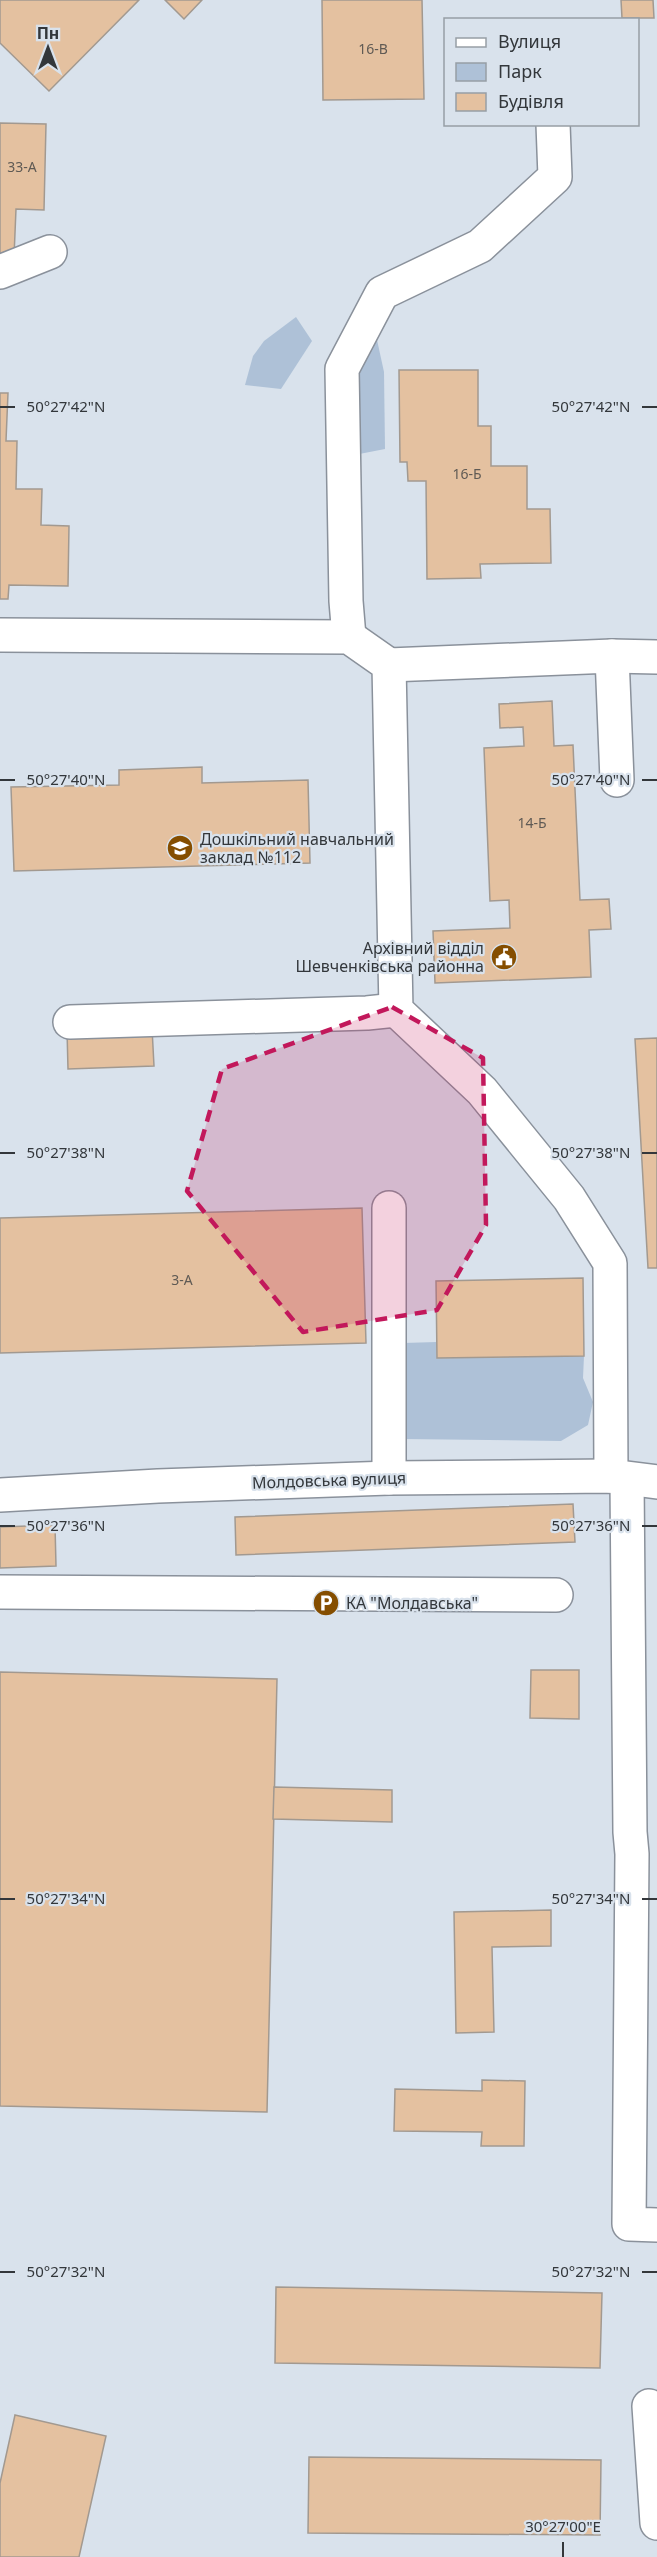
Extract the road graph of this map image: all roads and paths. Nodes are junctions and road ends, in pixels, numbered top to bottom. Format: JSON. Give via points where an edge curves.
{"nodes":[{"id":1,"x":553,"y":126,"type":"edge"},
{"id":2,"x":50,"y":252,"type":"dead end"},
{"id":3,"x":0,"y":272,"type":"edge"},
{"id":4,"x":0,"y":635,"type":"edge"},
{"id":5,"x":349,"y":637,"type":"junction"},
{"id":6,"x":612,"y":657,"type":"junction"},
{"id":7,"x":657,"y":657,"type":"edge"},
{"id":8,"x":389,"y":664,"type":"junction"},
{"id":9,"x":617,"y":780,"type":"dead end"},
{"id":10,"x":396,"y":1010,"type":"junction"},
{"id":11,"x":70,"y":1022,"type":"dead end"},
{"id":12,"x":389,"y":1208,"type":"dead end"},
{"id":13,"x":389,"y":1478,"type":"junction"},
{"id":14,"x":632,"y":1479,"type":"edge"},
{"id":15,"x":0,"y":1495,"type":"edge"},
{"id":16,"x":0,"y":1592,"type":"edge"},
{"id":17,"x":556,"y":1594,"type":"dead end"},
{"id":18,"x":644,"y":1868,"type":"edge"},
{"id":19,"x":657,"y":2225,"type":"edge"},
{"id":20,"x":649,"y":2406,"type":"dead end"},
{"id":21,"x":657,"y":2523,"type":"edge"}],
"edges":[{"from":1,"to":5,"type":"street","via":[[555,177],[480,246],[382,293],[342,369]]},
{"from":2,"to":3,"type":"street"},
{"from":4,"to":5,"type":"street"},
{"from":5,"to":8,"type":"street"},
{"from":6,"to":7,"type":"street"},
{"from":6,"to":8,"type":"street"},
{"from":6,"to":9,"type":"street"},
{"from":8,"to":10,"type":"street"},
{"from":10,"to":11,"type":"street"},
{"from":10,"to":14,"type":"street","via":[[482,1091],[570,1198],[610,1263]]},
{"from":12,"to":13,"type":"street"},
{"from":13,"to":14,"type":"street","name":"Молдовська вулиця"},
{"from":13,"to":15,"type":"street","name":"Молдовська вулиця"},
{"from":14,"to":18,"type":"street","via":[[630,1832],[632,1854]]},
{"from":16,"to":17,"type":"street"},
{"from":18,"to":19,"type":"street","via":[[629,2224]]},
{"from":20,"to":21,"type":"street"}]}
